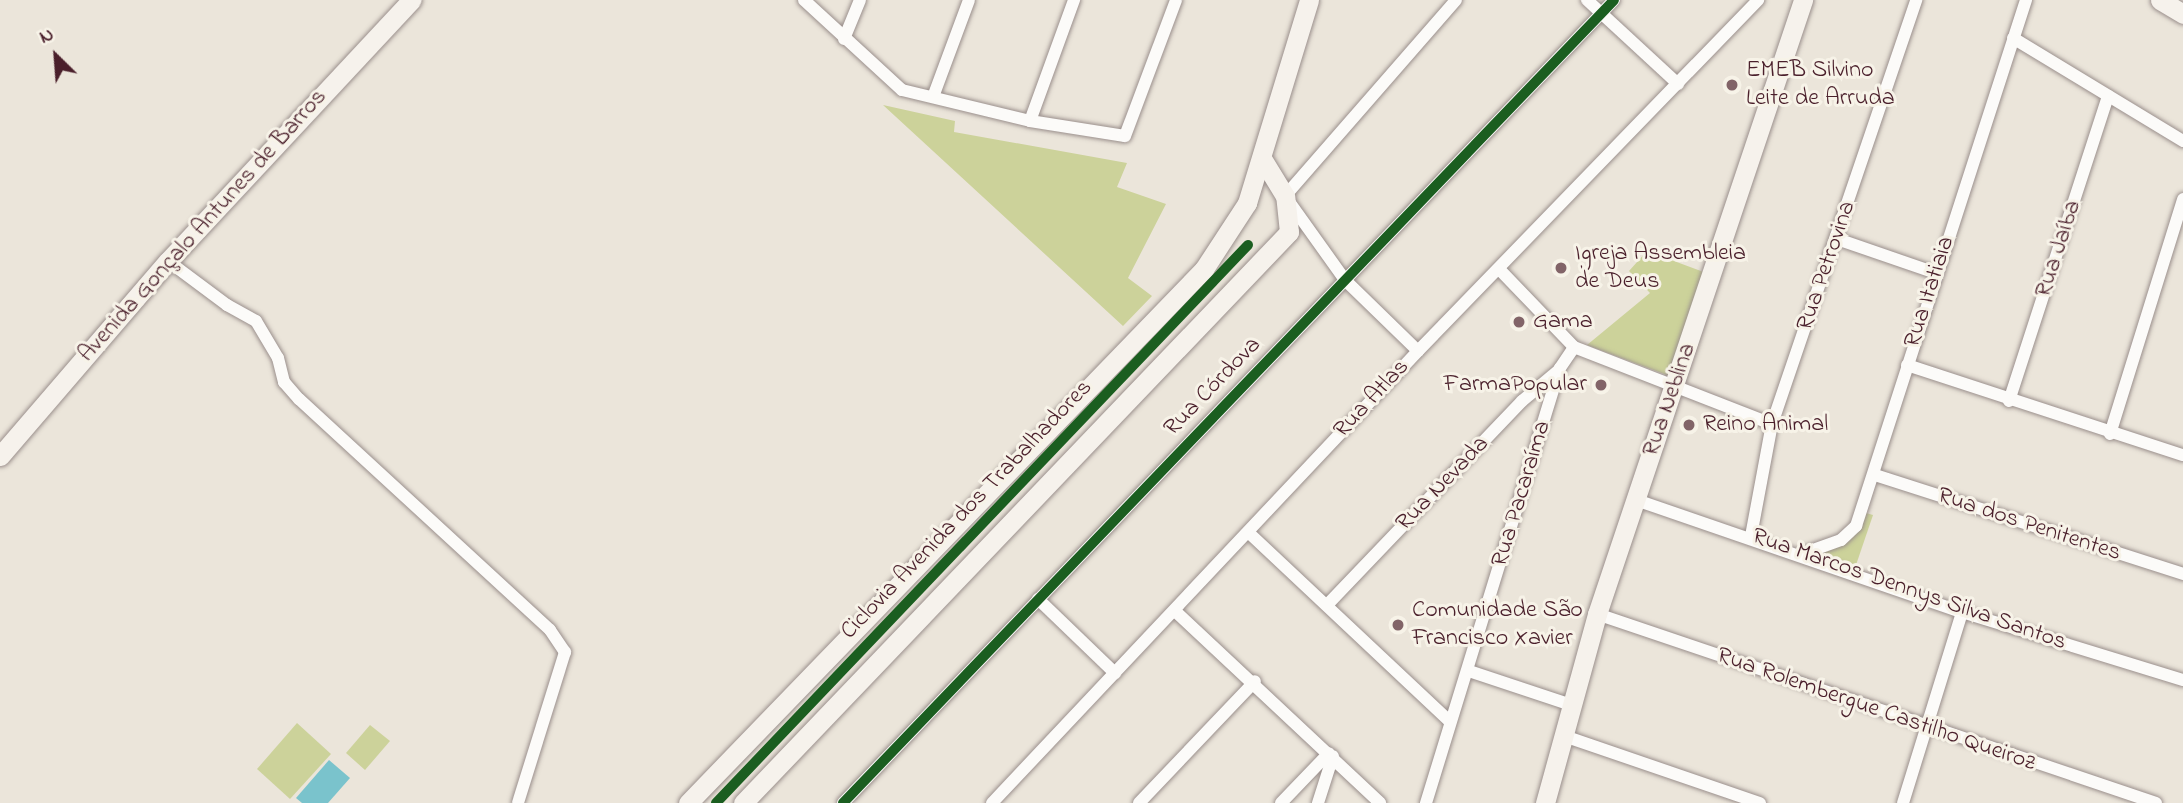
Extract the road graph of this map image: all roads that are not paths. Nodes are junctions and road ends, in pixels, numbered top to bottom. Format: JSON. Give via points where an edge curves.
{"nodes":[{"id":1,"x":411,"y":0,"type":"edge"},
{"id":2,"x":804,"y":0,"type":"edge"},
{"id":3,"x":860,"y":0,"type":"edge"},
{"id":4,"x":969,"y":0,"type":"edge"},
{"id":5,"x":1074,"y":0,"type":"edge"},
{"id":6,"x":1177,"y":0,"type":"edge"},
{"id":7,"x":1310,"y":0,"type":"edge"},
{"id":8,"x":1587,"y":0,"type":"edge"},
{"id":9,"x":1614,"y":0,"type":"edge"},
{"id":10,"x":1758,"y":0,"type":"edge"},
{"id":11,"x":1803,"y":0,"type":"edge"},
{"id":12,"x":1916,"y":0,"type":"edge"},
{"id":13,"x":2026,"y":0,"type":"edge"},
{"id":14,"x":2160,"y":0,"type":"edge"},
{"id":15,"x":1452,"y":2,"type":"edge"},
{"id":16,"x":1602,"y":12,"type":"junction"},
{"id":17,"x":2183,"y":14,"type":"edge"},
{"id":18,"x":2013,"y":38,"type":"junction"},
{"id":19,"x":844,"y":39,"type":"junction"},
{"id":20,"x":1678,"y":84,"type":"junction"},
{"id":21,"x":2108,"y":96,"type":"junction"},
{"id":22,"x":933,"y":97,"type":"junction"},
{"id":23,"x":1030,"y":121,"type":"junction"},
{"id":24,"x":2183,"y":141,"type":"edge"},
{"id":25,"x":1263,"y":160,"type":"junction"},
{"id":26,"x":1285,"y":196,"type":"junction"},
{"id":27,"x":2183,"y":199,"type":"edge"},
{"id":28,"x":1247,"y":203,"type":"junction"},
{"id":29,"x":1837,"y":239,"type":"junction"},
{"id":30,"x":167,"y":261,"type":"junction"},
{"id":31,"x":1499,"y":269,"type":"junction"},
{"id":32,"x":1936,"y":273,"type":"junction"},
{"id":33,"x":1345,"y":281,"type":"junction"},
{"id":34,"x":1574,"y":347,"type":"junction"},
{"id":35,"x":1418,"y":351,"type":"junction"},
{"id":36,"x":1907,"y":365,"type":"junction"},
{"id":37,"x":1560,"y":369,"type":"junction"},
{"id":38,"x":1675,"y":388,"type":"junction"},
{"id":39,"x":2009,"y":401,"type":"junction"},
{"id":40,"x":1772,"y":424,"type":"junction"},
{"id":41,"x":2110,"y":434,"type":"junction"},
{"id":42,"x":2183,"y":455,"type":"edge"},
{"id":43,"x":0,"y":456,"type":"edge"},
{"id":44,"x":1875,"y":475,"type":"junction"},
{"id":45,"x":1636,"y":500,"type":"junction"},
{"id":46,"x":1248,"y":532,"type":"junction"},
{"id":47,"x":1751,"y":536,"type":"junction"},
{"id":48,"x":1802,"y":554,"type":"junction"},
{"id":49,"x":2183,"y":575,"type":"edge"},
{"id":50,"x":1038,"y":599,"type":"junction"},
{"id":51,"x":1328,"y":604,"type":"junction"},
{"id":52,"x":1175,"y":611,"type":"junction"},
{"id":53,"x":1962,"y":612,"type":"junction"},
{"id":54,"x":1597,"y":614,"type":"junction"},
{"id":55,"x":1469,"y":671,"type":"junction"},
{"id":56,"x":1115,"y":673,"type":"junction"},
{"id":57,"x":2183,"y":680,"type":"edge"},
{"id":58,"x":1255,"y":681,"type":"junction"},
{"id":59,"x":1574,"y":706,"type":"junction"},
{"id":60,"x":1450,"y":722,"type":"junction"},
{"id":61,"x":1925,"y":729,"type":"junction"},
{"id":62,"x":1567,"y":737,"type":"junction"},
{"id":63,"x":1331,"y":754,"type":"junction"},
{"id":64,"x":518,"y":803,"type":"edge"},
{"id":65,"x":688,"y":803,"type":"edge"},
{"id":66,"x":743,"y":803,"type":"edge"},
{"id":67,"x":843,"y":803,"type":"edge"},
{"id":68,"x":992,"y":803,"type":"edge"},
{"id":69,"x":1139,"y":803,"type":"edge"},
{"id":70,"x":1281,"y":803,"type":"edge"},
{"id":71,"x":1318,"y":803,"type":"edge"},
{"id":72,"x":1380,"y":803,"type":"edge"},
{"id":73,"x":1426,"y":803,"type":"edge"},
{"id":74,"x":1545,"y":803,"type":"edge"},
{"id":75,"x":1760,"y":803,"type":"edge"},
{"id":76,"x":1903,"y":803,"type":"edge"},
{"id":77,"x":2156,"y":803,"type":"edge"}],
"edges":[{"from":1,"to":30,"type":"main road","name":"Avenida Gonçalo Antunes de Barros"},
{"from":2,"to":19,"type":"street"},
{"from":3,"to":19,"type":"street"},
{"from":4,"to":22,"type":"street"},
{"from":5,"to":23,"type":"street"},
{"from":6,"to":23,"type":"street","via":[[1125,136]]},
{"from":7,"to":25,"type":"main road"},
{"from":8,"to":16,"type":"street"},
{"from":9,"to":16,"type":"street","name":"Rua Córdova"},
{"from":10,"to":20,"type":"street","name":"Rua Atlas"},
{"from":11,"to":38,"type":"main road","name":"Rua Neblina"},
{"from":12,"to":29,"type":"street","name":"Rua Petrovina"},
{"from":13,"to":18,"type":"street","name":"Rua Itatiaia"},
{"from":14,"to":17,"type":"main road"},
{"from":15,"to":26,"type":"street"},
{"from":16,"to":20,"type":"street"},
{"from":16,"to":33,"type":"street","name":"Rua Córdova"},
{"from":18,"to":21,"type":"street"},
{"from":18,"to":32,"type":"street","name":"Rua Itatiaia"},
{"from":19,"to":22,"type":"street","via":[[893,86]]},
{"from":20,"to":31,"type":"street","name":"Rua Atlas"},
{"from":21,"to":24,"type":"street"},
{"from":21,"to":39,"type":"street","name":"Rua Jaíba"},
{"from":22,"to":23,"type":"street"},
{"from":25,"to":26,"type":"main road"},
{"from":25,"to":28,"type":"main road"},
{"from":26,"to":28,"type":"main road","via":[[1267,194]]},
{"from":26,"to":33,"type":"street"},
{"from":26,"to":66,"type":"main road","via":[[1289,232],[1253,273]]},
{"from":27,"to":41,"type":"street"},
{"from":28,"to":65,"type":"main road","via":[[1205,269]]},
{"from":29,"to":32,"type":"street"},
{"from":29,"to":40,"type":"street","name":"Rua Petrovina"},
{"from":30,"to":43,"type":"main road","name":"Avenida Gonçalo Antunes de Barros"},
{"from":30,"to":64,"type":"street","via":[[227,306],[256,321],[278,358],[285,382],[299,399],[550,630],[565,652]]},
{"from":31,"to":34,"type":"street"},
{"from":31,"to":35,"type":"street","name":"Rua Atlas"},
{"from":32,"to":36,"type":"street","name":"Rua Itatiaia"},
{"from":33,"to":35,"type":"street"},
{"from":33,"to":50,"type":"street","name":"Rua Córdova"},
{"from":34,"to":37,"type":"street","name":"Rua Pacaraíma"},
{"from":34,"to":38,"type":"street"},
{"from":35,"to":46,"type":"street","name":"Rua Atlas"},
{"from":36,"to":39,"type":"street"},
{"from":36,"to":44,"type":"street","name":"Rua Itatiaia"},
{"from":37,"to":51,"type":"street","name":"Rua Nevada","via":[[1522,401]]},
{"from":37,"to":55,"type":"street","name":"Rua Pacaraíma"},
{"from":38,"to":40,"type":"street"},
{"from":38,"to":45,"type":"main road","name":"Rua Neblina"},
{"from":39,"to":41,"type":"street"},
{"from":40,"to":47,"type":"street","name":"Rua Petrovina"},
{"from":41,"to":42,"type":"street"},
{"from":44,"to":48,"type":"street","name":"Rua Itatiaia","via":[[1851,533]]},
{"from":44,"to":49,"type":"street","name":"Rua dos Penitentes"},
{"from":45,"to":47,"type":"street","name":"Rua Marcos Dennys Silva Santos"},
{"from":45,"to":54,"type":"main road","name":"Rua Neblina"},
{"from":46,"to":51,"type":"street"},
{"from":46,"to":52,"type":"street","name":"Rua Atlas"},
{"from":47,"to":48,"type":"street","name":"Rua Marcos Dennys Silva Santos"},
{"from":48,"to":53,"type":"street","name":"Rua Marcos Dennys Silva Santos"},
{"from":50,"to":56,"type":"street"},
{"from":50,"to":67,"type":"street","name":"Rua Córdova"},
{"from":51,"to":60,"type":"street"},
{"from":52,"to":56,"type":"street","name":"Rua Atlas"},
{"from":52,"to":58,"type":"street"},
{"from":53,"to":57,"type":"street","name":"Rua Marcos Dennys Silva Santos"},
{"from":53,"to":61,"type":"street"},
{"from":54,"to":59,"type":"main road","name":"Rua Neblina"},
{"from":54,"to":61,"type":"street","name":"Rua Rolembergue Castilho Queiroz"},
{"from":55,"to":59,"type":"street"},
{"from":55,"to":60,"type":"street","name":"Rua Pacaraíma"},
{"from":56,"to":68,"type":"street","name":"Rua Atlas"},
{"from":58,"to":63,"type":"street"},
{"from":58,"to":69,"type":"street"},
{"from":59,"to":62,"type":"main road","name":"Rua Neblina"},
{"from":60,"to":73,"type":"street","name":"Rua Pacaraíma"},
{"from":61,"to":76,"type":"street"},
{"from":61,"to":77,"type":"street","name":"Rua Rolembergue Castilho Queiroz"},
{"from":62,"to":74,"type":"main road","name":"Rua Neblina"},
{"from":62,"to":75,"type":"street"},
{"from":63,"to":70,"type":"street"},
{"from":63,"to":71,"type":"street"},
{"from":63,"to":72,"type":"street"}]}
